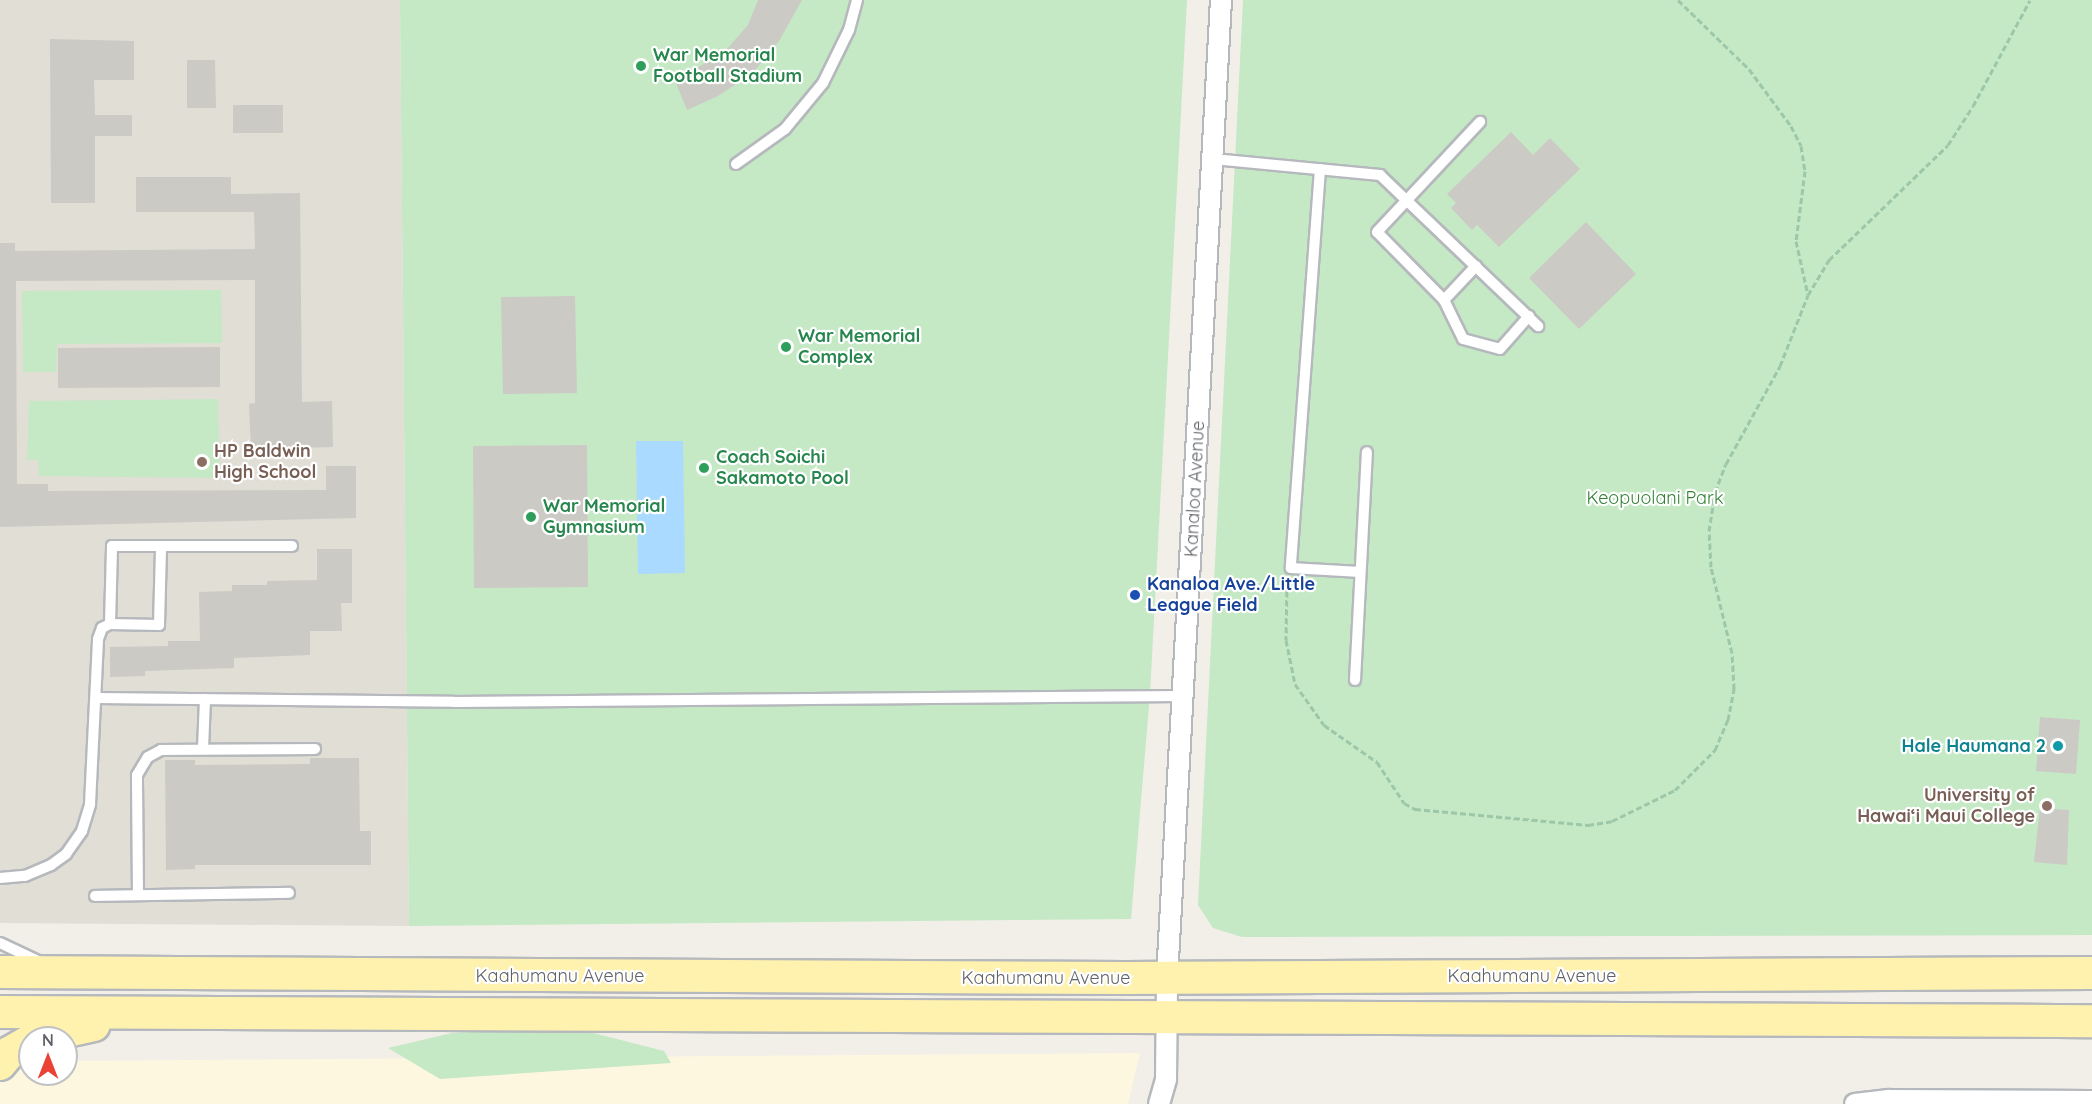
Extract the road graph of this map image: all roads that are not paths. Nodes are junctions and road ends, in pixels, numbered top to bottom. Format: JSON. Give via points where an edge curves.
{"nodes":[{"id":1,"x":857,"y":0,"type":"edge"},
{"id":2,"x":1221,"y":0,"type":"edge"},
{"id":3,"x":1480,"y":122,"type":"dead end"},
{"id":4,"x":1213,"y":159,"type":"junction"},
{"id":5,"x":736,"y":164,"type":"dead end"},
{"id":6,"x":1320,"y":169,"type":"junction"},
{"id":7,"x":1405,"y":199,"type":"junction"},
{"id":8,"x":1476,"y":266,"type":"junction"},
{"id":9,"x":1444,"y":300,"type":"junction"},
{"id":10,"x":1528,"y":316,"type":"junction"},
{"id":11,"x":1538,"y":326,"type":"dead end"},
{"id":12,"x":1367,"y":452,"type":"dead end"},
{"id":13,"x":160,"y":546,"type":"junction"},
{"id":14,"x":292,"y":546,"type":"dead end"},
{"id":15,"x":1360,"y":572,"type":"junction"},
{"id":16,"x":110,"y":624,"type":"junction"},
{"id":17,"x":1355,"y":680,"type":"dead end"},
{"id":18,"x":1184,"y":696,"type":"junction"},
{"id":19,"x":96,"y":698,"type":"junction"},
{"id":20,"x":205,"y":699,"type":"junction"},
{"id":21,"x":315,"y":748,"type":"dead end"},
{"id":22,"x":203,"y":749,"type":"junction"},
{"id":23,"x":0,"y":878,"type":"edge"},
{"id":24,"x":290,"y":893,"type":"dead end"},
{"id":25,"x":138,"y":895,"type":"junction"},
{"id":26,"x":95,"y":896,"type":"dead end"},
{"id":27,"x":0,"y":944,"type":"edge"},
{"id":28,"x":0,"y":972,"type":"edge"},
{"id":29,"x":2092,"y":973,"type":"edge"},
{"id":30,"x":68,"y":974,"type":"junction"},
{"id":31,"x":1167,"y":978,"type":"junction"},
{"id":32,"x":0,"y":1011,"type":"edge"},
{"id":33,"x":153,"y":1012,"type":"junction"},
{"id":34,"x":1166,"y":1019,"type":"junction"},
{"id":35,"x":2092,"y":1021,"type":"edge"},
{"id":36,"x":78,"y":1029,"type":"edge"},
{"id":37,"x":18,"y":1048,"type":"edge"},
{"id":38,"x":0,"y":1064,"type":"edge"},
{"id":39,"x":2092,"y":1101,"type":"edge"},
{"id":40,"x":1159,"y":1104,"type":"edge"},
{"id":41,"x":1855,"y":1104,"type":"edge"}],
"edges":[{"from":1,"to":5,"type":"lane","via":[[845,39],[823,83],[785,129]]},
{"from":2,"to":4,"type":"street","name":"Kanaloa Avenue"},
{"from":3,"to":7,"type":"lane"},
{"from":4,"to":6,"type":"lane"},
{"from":4,"to":18,"type":"street","name":"Kanaloa Avenue"},
{"from":6,"to":7,"type":"lane","via":[[1380,175]]},
{"from":6,"to":15,"type":"lane","via":[[1291,568]]},
{"from":7,"to":8,"type":"lane"},
{"from":7,"to":9,"type":"lane","via":[[1377,232]]},
{"from":8,"to":9,"type":"lane"},
{"from":8,"to":10,"type":"lane"},
{"from":9,"to":10,"type":"lane","via":[[1463,339],[1500,349]]},
{"from":10,"to":11,"type":"lane"},
{"from":12,"to":15,"type":"lane"},
{"from":13,"to":14,"type":"lane"},
{"from":13,"to":16,"type":"lane","via":[[112,546]]},
{"from":13,"to":16,"type":"lane","via":[[159,625]]},
{"from":15,"to":17,"type":"lane"},
{"from":16,"to":19,"type":"lane","via":[[102,628],[98,639]]},
{"from":18,"to":20,"type":"lane","via":[[454,702]]},
{"from":18,"to":31,"type":"street","name":"Kanaloa Avenue"},
{"from":19,"to":20,"type":"lane"},
{"from":19,"to":23,"type":"lane","via":[[90,804],[82,831],[72,847],[51,866],[25,876]]},
{"from":20,"to":22,"type":"lane"},
{"from":21,"to":22,"type":"lane"},
{"from":22,"to":25,"type":"lane","via":[[161,750],[139,768]]},
{"from":24,"to":25,"type":"lane"},
{"from":25,"to":26,"type":"lane"},
{"from":27,"to":30,"type":"lane"},
{"from":28,"to":30,"type":"main road","name":"Kaahumanu Avenue"},
{"from":29,"to":31,"type":"main road","name":"Kaahumanu Avenue"},
{"from":30,"to":31,"type":"main road","name":"Kaahumanu Avenue"},
{"from":31,"to":34,"type":"street","name":"Kanaloa Avenue"},
{"from":32,"to":33,"type":"main road"},
{"from":33,"to":34,"type":"main road"},
{"from":33,"to":36,"type":"main road"},
{"from":34,"to":35,"type":"main road"},
{"from":34,"to":40,"type":"street","name":"Kanaloa Avenue","via":[[1166,1078]]},
{"from":37,"to":38,"type":"main road"},
{"from":39,"to":41,"type":"street","via":[[1889,1100]]}]}
